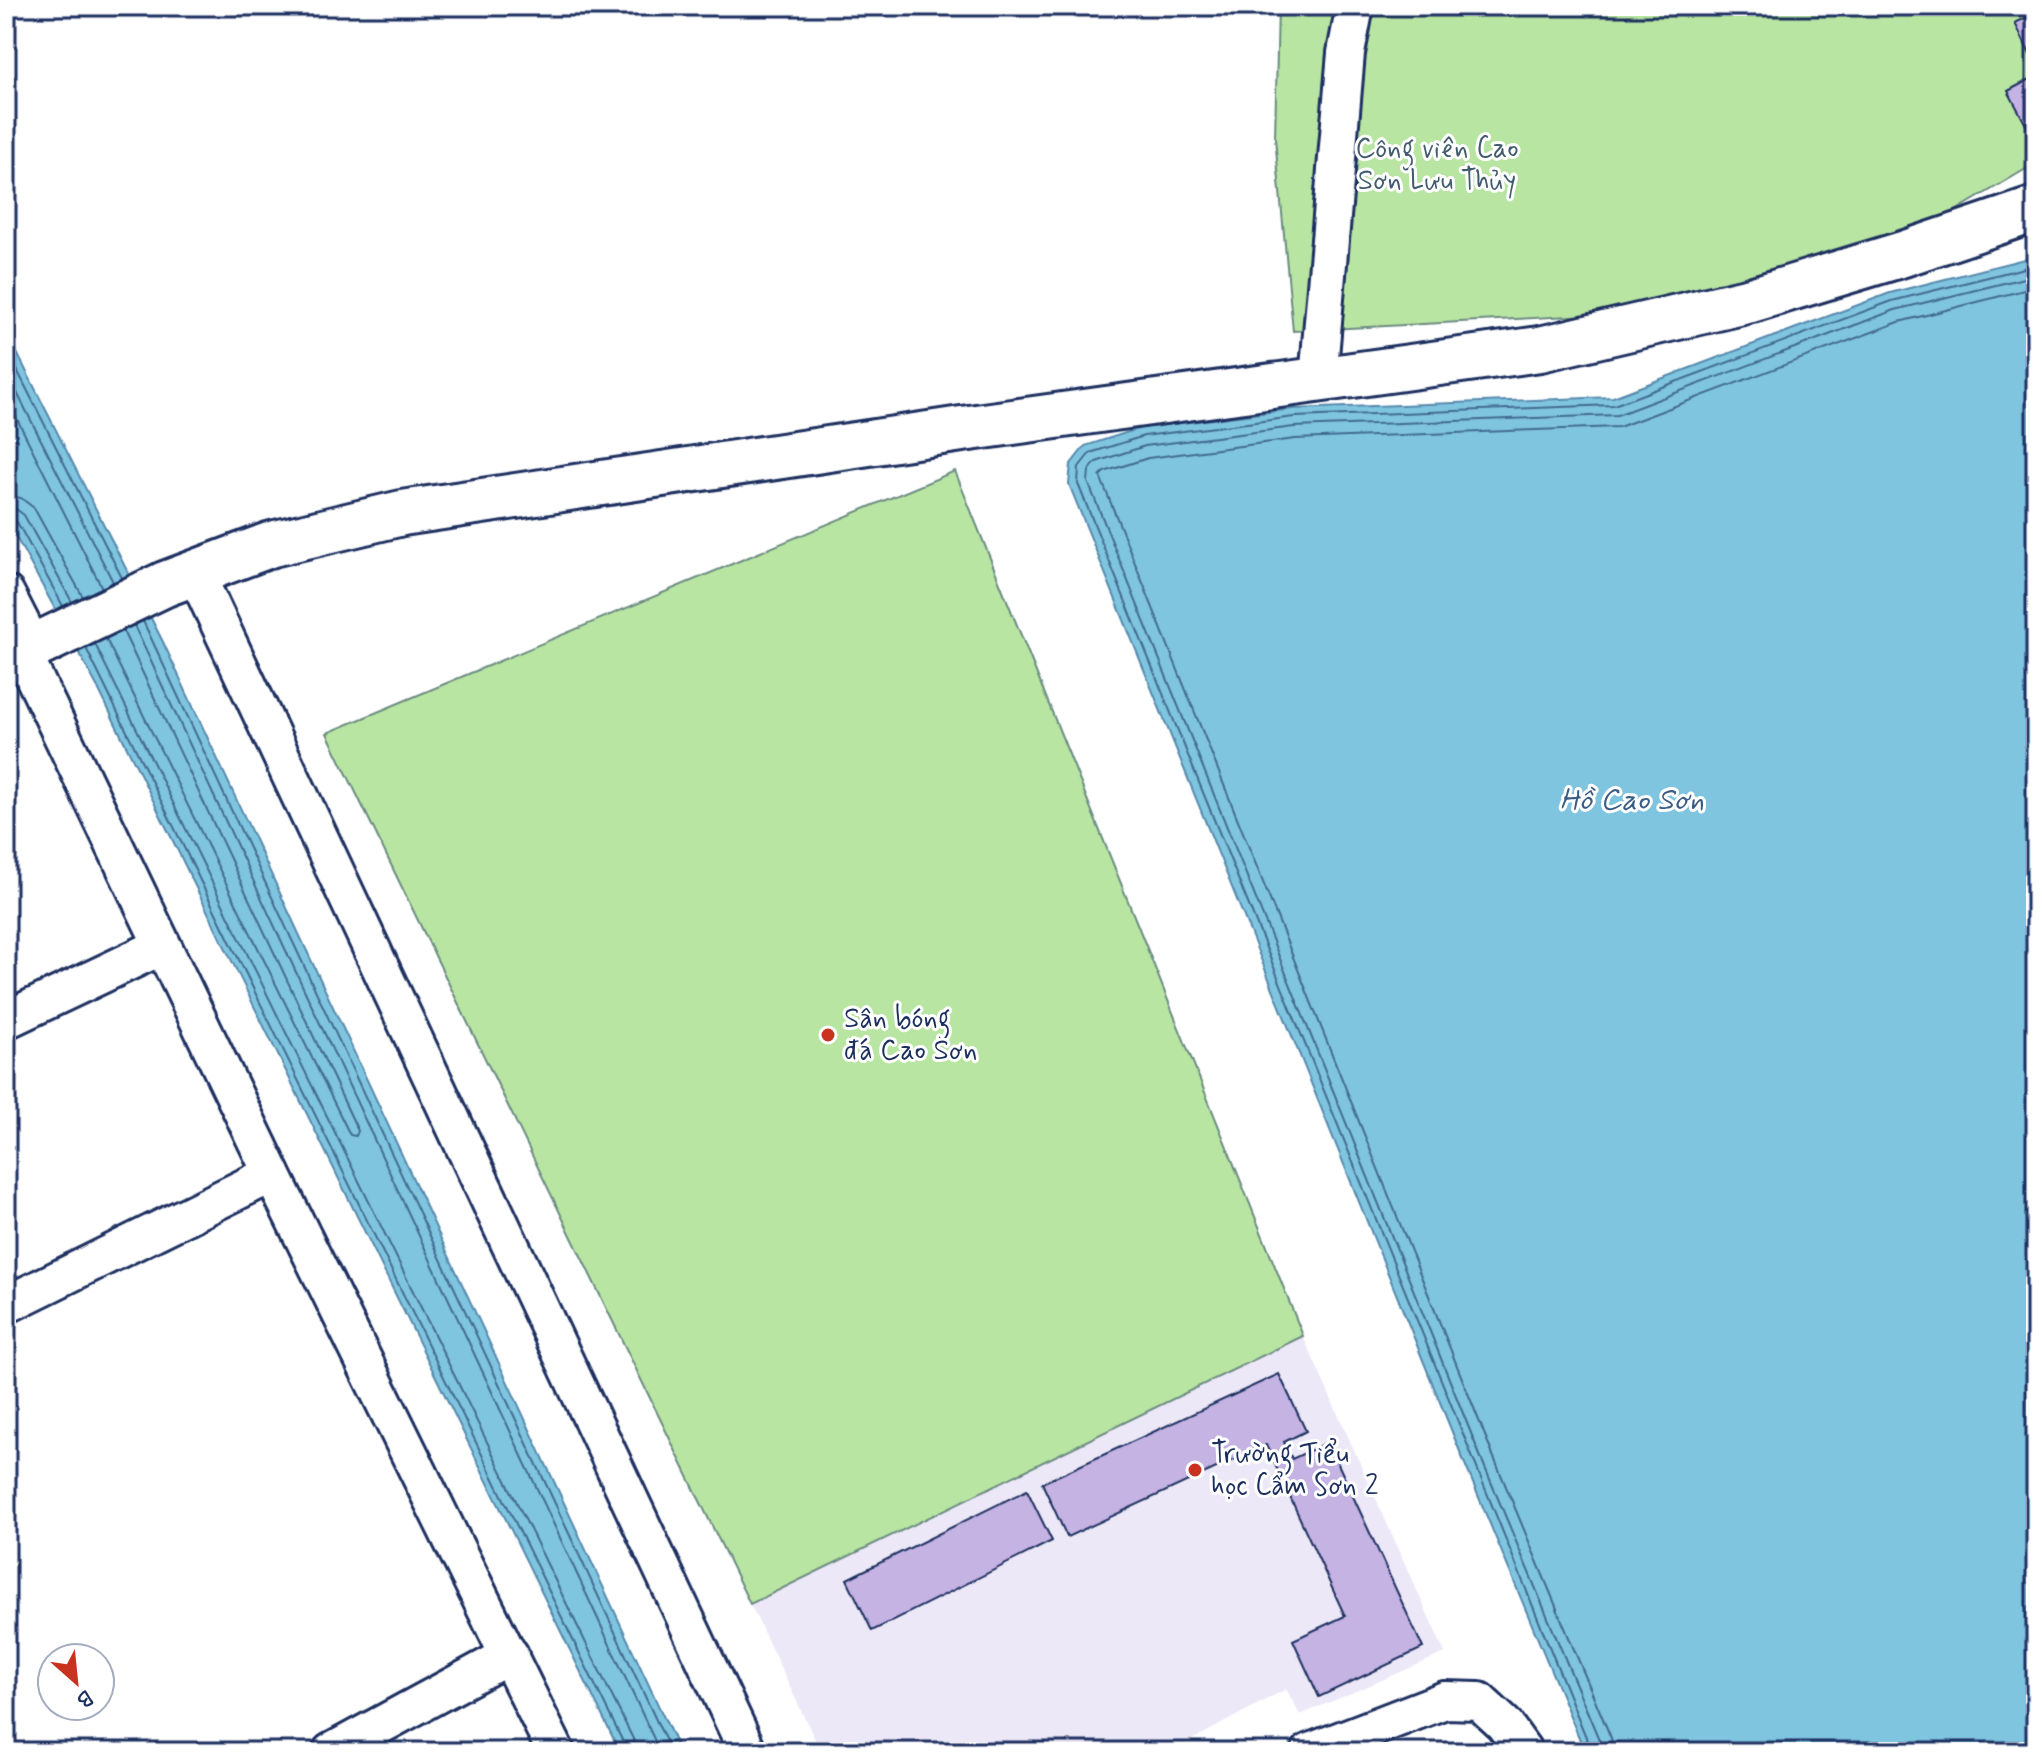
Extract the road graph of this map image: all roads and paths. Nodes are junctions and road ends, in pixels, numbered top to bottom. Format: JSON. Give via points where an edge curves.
{"nodes":[{"id":1,"x":1355,"y":6,"type":"edge"},
{"id":2,"x":2036,"y":209,"type":"edge"},
{"id":3,"x":1318,"y":380,"type":"junction"},
{"id":4,"x":180,"y":579,"type":"junction"},
{"id":5,"x":6,"y":594,"type":"edge"},
{"id":6,"x":28,"y":649,"type":"edge"},
{"id":7,"x":162,"y":946,"type":"junction"},
{"id":8,"x":6,"y":1020,"type":"edge"},
{"id":9,"x":272,"y":1174,"type":"junction"},
{"id":10,"x":6,"y":1305,"type":"edge"},
{"id":11,"x":510,"y":1655,"type":"junction"},
{"id":12,"x":331,"y":1752,"type":"edge"},
{"id":13,"x":556,"y":1752,"type":"edge"},
{"id":14,"x":748,"y":1752,"type":"edge"},
{"id":15,"x":1310,"y":1752,"type":"edge"},
{"id":16,"x":1524,"y":1752,"type":"edge"}],
"edges":[{"from":1,"to":3,"type":"street","via":[[1346,53]]},
{"from":2,"to":3,"type":"street","via":[[1751,300],[1540,349]]},
{"from":3,"to":4,"type":"street","via":[[402,513],[272,544]]},
{"from":4,"to":6,"type":"street"},
{"from":4,"to":14,"type":"street"},
{"from":5,"to":6,"type":"street"},
{"from":6,"to":7,"type":"street"},
{"from":7,"to":8,"type":"street"},
{"from":7,"to":9,"type":"street"},
{"from":9,"to":10,"type":"street"},
{"from":9,"to":11,"type":"street"},
{"from":11,"to":12,"type":"street"},
{"from":11,"to":13,"type":"street"},
{"from":15,"to":16,"type":"street","via":[[1445,1700],[1479,1701]]}]}
